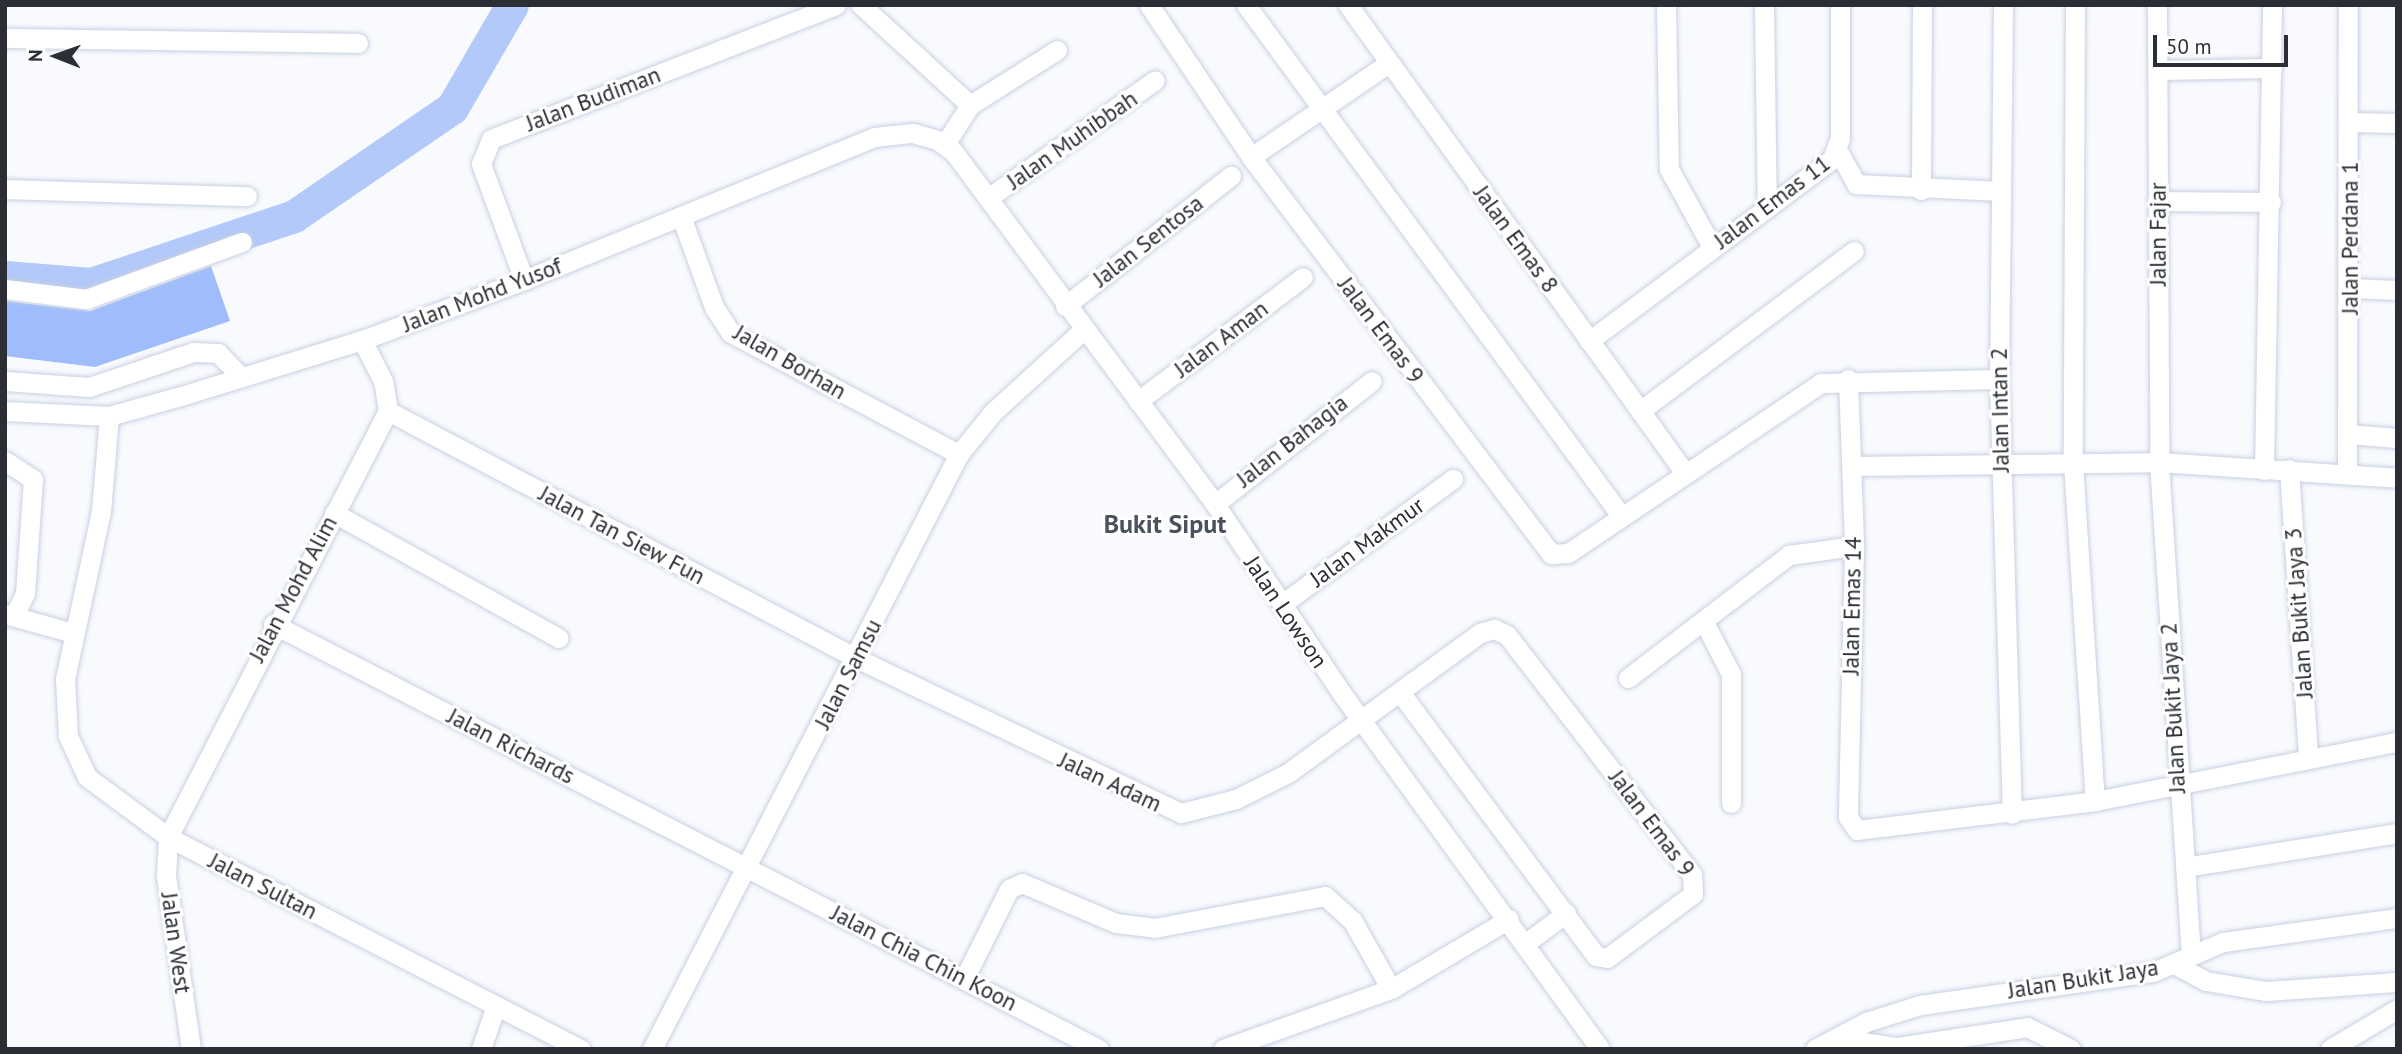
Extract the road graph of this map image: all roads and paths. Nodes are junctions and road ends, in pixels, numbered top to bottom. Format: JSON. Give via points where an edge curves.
{"nodes":[{"id":1,"x":836,"y":5,"type":"edge"},
{"id":2,"x":861,"y":5,"type":"edge"},
{"id":3,"x":1149,"y":5,"type":"edge"},
{"id":4,"x":1245,"y":5,"type":"edge"},
{"id":5,"x":1348,"y":5,"type":"edge"},
{"id":6,"x":1666,"y":5,"type":"edge"},
{"id":7,"x":1764,"y":5,"type":"edge"},
{"id":8,"x":1840,"y":5,"type":"edge"},
{"id":9,"x":1922,"y":5,"type":"edge"},
{"id":10,"x":2003,"y":5,"type":"edge"},
{"id":11,"x":2075,"y":5,"type":"edge"},
{"id":12,"x":2157,"y":5,"type":"edge"},
{"id":13,"x":2272,"y":5,"type":"edge"},
{"id":14,"x":2348,"y":5,"type":"edge"},
{"id":15,"x":5,"y":38,"type":"edge"},
{"id":16,"x":358,"y":43,"type":"dead end"},
{"id":17,"x":1057,"y":50,"type":"dead end"},
{"id":18,"x":1389,"y":63,"type":"junction"},
{"id":19,"x":2272,"y":68,"type":"junction"},
{"id":20,"x":2158,"y":70,"type":"junction"},
{"id":21,"x":1155,"y":80,"type":"dead end"},
{"id":22,"x":970,"y":105,"type":"junction"},
{"id":23,"x":1322,"y":110,"type":"junction"},
{"id":24,"x":2350,"y":122,"type":"junction"},
{"id":25,"x":2397,"y":124,"type":"edge"},
{"id":26,"x":945,"y":144,"type":"junction"},
{"id":27,"x":1838,"y":151,"type":"junction"},
{"id":28,"x":1251,"y":157,"type":"junction"},
{"id":29,"x":1231,"y":176,"type":"dead end"},
{"id":30,"x":5,"y":189,"type":"edge"},
{"id":31,"x":1920,"y":190,"type":"junction"},
{"id":32,"x":2001,"y":191,"type":"junction"},
{"id":33,"x":247,"y":196,"type":"dead end"},
{"id":34,"x":988,"y":198,"type":"junction"},
{"id":35,"x":2157,"y":201,"type":"junction"},
{"id":36,"x":2270,"y":202,"type":"junction"},
{"id":37,"x":1767,"y":208,"type":"junction"},
{"id":38,"x":681,"y":216,"type":"junction"},
{"id":39,"x":242,"y":242,"type":"dead end"},
{"id":40,"x":1712,"y":247,"type":"junction"},
{"id":41,"x":1854,"y":251,"type":"dead end"},
{"id":42,"x":1303,"y":277,"type":"dead end"},
{"id":43,"x":524,"y":280,"type":"junction"},
{"id":44,"x":5,"y":289,"type":"edge"},
{"id":45,"x":2351,"y":289,"type":"junction"},
{"id":46,"x":2397,"y":290,"type":"edge"},
{"id":47,"x":1065,"y":306,"type":"junction"},
{"id":48,"x":1083,"y":330,"type":"junction"},
{"id":49,"x":362,"y":340,"type":"junction"},
{"id":50,"x":1589,"y":341,"type":"junction"},
{"id":51,"x":240,"y":376,"type":"junction"},
{"id":52,"x":1848,"y":379,"type":"junction"},
{"id":53,"x":1999,"y":379,"type":"junction"},
{"id":54,"x":5,"y":381,"type":"edge"},
{"id":55,"x":1372,"y":381,"type":"dead end"},
{"id":56,"x":1138,"y":401,"type":"junction"},
{"id":57,"x":5,"y":411,"type":"edge"},
{"id":58,"x":388,"y":411,"type":"junction"},
{"id":59,"x":1640,"y":411,"type":"junction"},
{"id":60,"x":109,"y":416,"type":"junction"},
{"id":61,"x":2348,"y":434,"type":"junction"},
{"id":62,"x":2397,"y":438,"type":"edge"},
{"id":63,"x":959,"y":454,"type":"junction"},
{"id":64,"x":5,"y":461,"type":"edge"},
{"id":65,"x":2073,"y":463,"type":"junction"},
{"id":66,"x":2159,"y":463,"type":"junction"},
{"id":67,"x":2001,"y":465,"type":"junction"},
{"id":68,"x":1852,"y":466,"type":"junction"},
{"id":69,"x":2289,"y":469,"type":"junction"},
{"id":70,"x":2264,"y":470,"type":"junction"},
{"id":71,"x":2347,"y":471,"type":"junction"},
{"id":72,"x":1685,"y":472,"type":"junction"},
{"id":73,"x":2397,"y":478,"type":"edge"},
{"id":74,"x":1453,"y":479,"type":"dead end"},
{"id":75,"x":1215,"y":504,"type":"junction"},
{"id":76,"x":334,"y":513,"type":"junction"},
{"id":77,"x":1622,"y":517,"type":"junction"},
{"id":78,"x":1854,"y":546,"type":"junction"},
{"id":79,"x":1282,"y":604,"type":"junction"},
{"id":80,"x":10,"y":614,"type":"edge"},
{"id":81,"x":1704,"y":622,"type":"junction"},
{"id":82,"x":273,"y":624,"type":"junction"},
{"id":83,"x":73,"y":633,"type":"junction"},
{"id":84,"x":559,"y":638,"type":"dead end"},
{"id":85,"x":856,"y":658,"type":"junction"},
{"id":86,"x":1628,"y":678,"type":"dead end"},
{"id":87,"x":1401,"y":694,"type":"junction"},
{"id":88,"x":1363,"y":722,"type":"junction"},
{"id":89,"x":2397,"y":742,"type":"edge"},
{"id":90,"x":2308,"y":757,"type":"junction"},
{"id":91,"x":2177,"y":782,"type":"junction"},
{"id":92,"x":2095,"y":801,"type":"junction"},
{"id":93,"x":1731,"y":803,"type":"dead end"},
{"id":94,"x":2012,"y":814,"type":"junction"},
{"id":95,"x":2397,"y":833,"type":"edge"},
{"id":96,"x":168,"y":837,"type":"junction"},
{"id":97,"x":748,"y":867,"type":"junction"},
{"id":98,"x":2185,"y":867,"type":"junction"},
{"id":99,"x":1566,"y":914,"type":"junction"},
{"id":100,"x":2397,"y":918,"type":"edge"},
{"id":101,"x":1509,"y":919,"type":"junction"},
{"id":102,"x":1526,"y":943,"type":"junction"},
{"id":103,"x":2191,"y":953,"type":"junction"},
{"id":104,"x":2174,"y":964,"type":"junction"},
{"id":105,"x":964,"y":979,"type":"junction"},
{"id":106,"x":2397,"y":982,"type":"edge"},
{"id":107,"x":1391,"y":989,"type":"junction"},
{"id":108,"x":496,"y":1005,"type":"junction"},
{"id":109,"x":2397,"y":1009,"type":"edge"},
{"id":110,"x":1836,"y":1038,"type":"junction"},
{"id":111,"x":1939,"y":1045,"type":"edge"},
{"id":112,"x":191,"y":1049,"type":"edge"},
{"id":113,"x":481,"y":1049,"type":"edge"},
{"id":114,"x":581,"y":1049,"type":"edge"},
{"id":115,"x":652,"y":1049,"type":"edge"},
{"id":116,"x":1099,"y":1049,"type":"edge"},
{"id":117,"x":1223,"y":1049,"type":"edge"},
{"id":118,"x":1600,"y":1049,"type":"edge"},
{"id":119,"x":1815,"y":1049,"type":"edge"},
{"id":120,"x":2071,"y":1049,"type":"edge"},
{"id":121,"x":2330,"y":1049,"type":"edge"}],
"edges":[{"from":1,"to":43,"type":"street","name":"Jalan Budiman","via":[[491,139],[481,164]]},
{"from":2,"to":22,"type":"street"},
{"from":3,"to":28,"type":"street","name":"Jalan Emas 9"},
{"from":4,"to":23,"type":"street"},
{"from":5,"to":18,"type":"street","name":"Jalan Emas 8"},
{"from":6,"to":40,"type":"street","via":[[1669,169]]},
{"from":7,"to":37,"type":"street"},
{"from":8,"to":27,"type":"street","name":"Jalan Emas 11"},
{"from":9,"to":31,"type":"street"},
{"from":10,"to":32,"type":"street","name":"Jalan Intan 2"},
{"from":11,"to":65,"type":"street"},
{"from":12,"to":20,"type":"street","name":"Jalan Fajar"},
{"from":13,"to":19,"type":"street"},
{"from":14,"to":24,"type":"street","name":"Jalan Perdana 1"},
{"from":15,"to":16,"type":"street"},
{"from":17,"to":22,"type":"street"},
{"from":18,"to":23,"type":"street"},
{"from":18,"to":50,"type":"street","name":"Jalan Emas 8"},
{"from":19,"to":20,"type":"street"},
{"from":19,"to":36,"type":"street"},
{"from":20,"to":35,"type":"street","name":"Jalan Fajar"},
{"from":21,"to":34,"type":"street","name":"Jalan Muhibbah"},
{"from":22,"to":26,"type":"street"},
{"from":23,"to":28,"type":"street"},
{"from":23,"to":77,"type":"street"},
{"from":24,"to":25,"type":"street"},
{"from":24,"to":45,"type":"street","name":"Jalan Perdana 1"},
{"from":26,"to":34,"type":"street","name":"Jalan Lowson"},
{"from":26,"to":38,"type":"street","name":"Jalan Mohd Yusof","via":[[913,133],[874,137]]},
{"from":27,"to":31,"type":"street","via":[[1856,184]]},
{"from":27,"to":37,"type":"street","name":"Jalan Emas 11"},
{"from":28,"to":77,"type":"street","name":"Jalan Emas 9","via":[[1551,554],[1568,552]]},
{"from":29,"to":47,"type":"street","name":"Jalan Sentosa"},
{"from":30,"to":33,"type":"street"},
{"from":31,"to":32,"type":"street"},
{"from":32,"to":53,"type":"street","name":"Jalan Intan 2"},
{"from":34,"to":47,"type":"street","name":"Jalan Lowson"},
{"from":35,"to":36,"type":"street"},
{"from":35,"to":66,"type":"street","name":"Jalan Fajar"},
{"from":36,"to":70,"type":"street"},
{"from":37,"to":40,"type":"street","name":"Jalan Emas 11"},
{"from":38,"to":43,"type":"street","name":"Jalan Mohd Yusof"},
{"from":38,"to":63,"type":"street","name":"Jalan Borhan","via":[[714,307],[731,333]]},
{"from":39,"to":44,"type":"street","via":[[86,299]]},
{"from":40,"to":50,"type":"street","name":"Jalan Emas 11"},
{"from":41,"to":59,"type":"street"},
{"from":42,"to":56,"type":"street","name":"Jalan Aman"},
{"from":43,"to":49,"type":"street","name":"Jalan Mohd Yusof"},
{"from":45,"to":46,"type":"street"},
{"from":45,"to":61,"type":"street","name":"Jalan Perdana 1"},
{"from":47,"to":48,"type":"street","name":"Jalan Lowson"},
{"from":48,"to":56,"type":"street","name":"Jalan Lowson"},
{"from":48,"to":63,"type":"street","name":"Jalan Samsu","via":[[993,412]]},
{"from":49,"to":51,"type":"street","name":"Jalan Mohd Yusof"},
{"from":49,"to":58,"type":"street","via":[[383,381]]},
{"from":50,"to":59,"type":"street","name":"Jalan Emas 8"},
{"from":51,"to":54,"type":"street","via":[[218,353],[193,352],[89,387]]},
{"from":51,"to":60,"type":"street","name":"Jalan Mohd Yusof"},
{"from":52,"to":53,"type":"street","name":"Jalan Emas 9"},
{"from":52,"to":68,"type":"street","name":"Jalan Emas 14"},
{"from":52,"to":72,"type":"street","name":"Jalan Emas 9","via":[[1804,390]]},
{"from":53,"to":67,"type":"street","name":"Jalan Intan 2"},
{"from":55,"to":75,"type":"street","name":"Jalan Bahagia"},
{"from":56,"to":75,"type":"street","name":"Jalan Lowson"},
{"from":57,"to":60,"type":"street","name":"Jalan Mohd Yusof"},
{"from":58,"to":76,"type":"street","name":"Jalan Mohd Alim"},
{"from":58,"to":85,"type":"street","name":"Jalan Tan Siew Fun"},
{"from":59,"to":72,"type":"street","name":"Jalan Emas 8"},
{"from":60,"to":83,"type":"street","name":"Jalan Sultan","via":[[101,511]]},
{"from":61,"to":62,"type":"street"},
{"from":61,"to":71,"type":"street","name":"Jalan Perdana 1"},
{"from":63,"to":85,"type":"street","name":"Jalan Samsu"},
{"from":64,"to":80,"type":"street","via":[[33,479],[25,593]]},
{"from":65,"to":66,"type":"street"},
{"from":65,"to":67,"type":"street"},
{"from":65,"to":92,"type":"street"},
{"from":66,"to":70,"type":"street"},
{"from":66,"to":91,"type":"street","name":"Jalan Bukit Jaya 2"},
{"from":67,"to":68,"type":"street"},
{"from":67,"to":94,"type":"street","name":"Jalan Intan 2"},
{"from":68,"to":78,"type":"street","name":"Jalan Emas 14"},
{"from":69,"to":70,"type":"street"},
{"from":69,"to":71,"type":"street"},
{"from":69,"to":90,"type":"street","name":"Jalan Bukit Jaya 3"},
{"from":71,"to":73,"type":"street"},
{"from":72,"to":77,"type":"street","name":"Jalan Emas 9"},
{"from":74,"to":79,"type":"street","name":"Jalan Makmur"},
{"from":75,"to":79,"type":"street","name":"Jalan Lowson"},
{"from":76,"to":82,"type":"street","name":"Jalan Mohd Alim"},
{"from":76,"to":84,"type":"street"},
{"from":78,"to":81,"type":"street","via":[[1789,555]]},
{"from":78,"to":94,"type":"street","name":"Jalan Emas 14","via":[[1848,817],[1857,830]]},
{"from":79,"to":88,"type":"street","name":"Jalan Lowson"},
{"from":80,"to":83,"type":"street"},
{"from":81,"to":86,"type":"street"},
{"from":81,"to":93,"type":"street","via":[[1731,674]]},
{"from":82,"to":96,"type":"street","name":"Jalan Mohd Alim"},
{"from":82,"to":97,"type":"street","name":"Jalan Richards"},
{"from":83,"to":96,"type":"street","name":"Jalan Sultan","via":[[65,710],[76,757],[99,790]]},
{"from":85,"to":88,"type":"street","name":"Jalan Adam","via":[[1181,813],[1237,799]]},
{"from":85,"to":97,"type":"street","name":"Jalan Samsu"},
{"from":87,"to":88,"type":"street","name":"Jalan Emas 9"},
{"from":87,"to":99,"type":"street","name":"Jalan Emas 9"},
{"from":87,"to":99,"type":"street","name":"Jalan Emas 9","via":[[1480,633],[1494,629],[1507,635],[1697,882],[1693,894],[1607,958],[1596,956]]},
{"from":88,"to":101,"type":"street","name":"Jalan Lowson"},
{"from":89,"to":90,"type":"street"},
{"from":90,"to":91,"type":"street"},
{"from":91,"to":92,"type":"street"},
{"from":91,"to":98,"type":"street","name":"Jalan Bukit Jaya 2"},
{"from":92,"to":94,"type":"street"},
{"from":95,"to":98,"type":"street"},
{"from":96,"to":108,"type":"street","name":"Jalan Sultan"},
{"from":96,"to":112,"type":"street","name":"Jalan West","via":[[166,876]]},
{"from":97,"to":105,"type":"street","name":"Jalan Chia Chin Koon"},
{"from":97,"to":115,"type":"street","name":"Jalan Samsu"},
{"from":98,"to":103,"type":"street","name":"Jalan Bukit Jaya 2"},
{"from":99,"to":102,"type":"street"},
{"from":100,"to":103,"type":"street","name":"Jalan Bukit Jaya","via":[[2222,942]]},
{"from":101,"to":102,"type":"street","name":"Jalan Lowson"},
{"from":101,"to":107,"type":"street"},
{"from":102,"to":118,"type":"street","name":"Jalan Lowson"},
{"from":103,"to":104,"type":"street","name":"Jalan Bukit Jaya"},
{"from":104,"to":106,"type":"street","via":[[2206,981],[2266,991]]},
{"from":104,"to":110,"type":"street","name":"Jalan Bukit Jaya","via":[[1920,1005]]},
{"from":105,"to":107,"type":"street","via":[[1009,889],[1022,883],[1116,923],[1154,928],[1325,896],[1352,920]]},
{"from":105,"to":116,"type":"street","name":"Jalan Chia Chin Koon"},
{"from":107,"to":117,"type":"street"},
{"from":108,"to":113,"type":"street"},
{"from":108,"to":114,"type":"street","name":"Jalan Sultan"},
{"from":109,"to":121,"type":"street"},
{"from":110,"to":111,"type":"street","via":[[1879,1048]]},
{"from":110,"to":119,"type":"street","name":"Jalan Bukit Jaya"},
{"from":111,"to":120,"type":"street","via":[[2027,1027]]}]}
